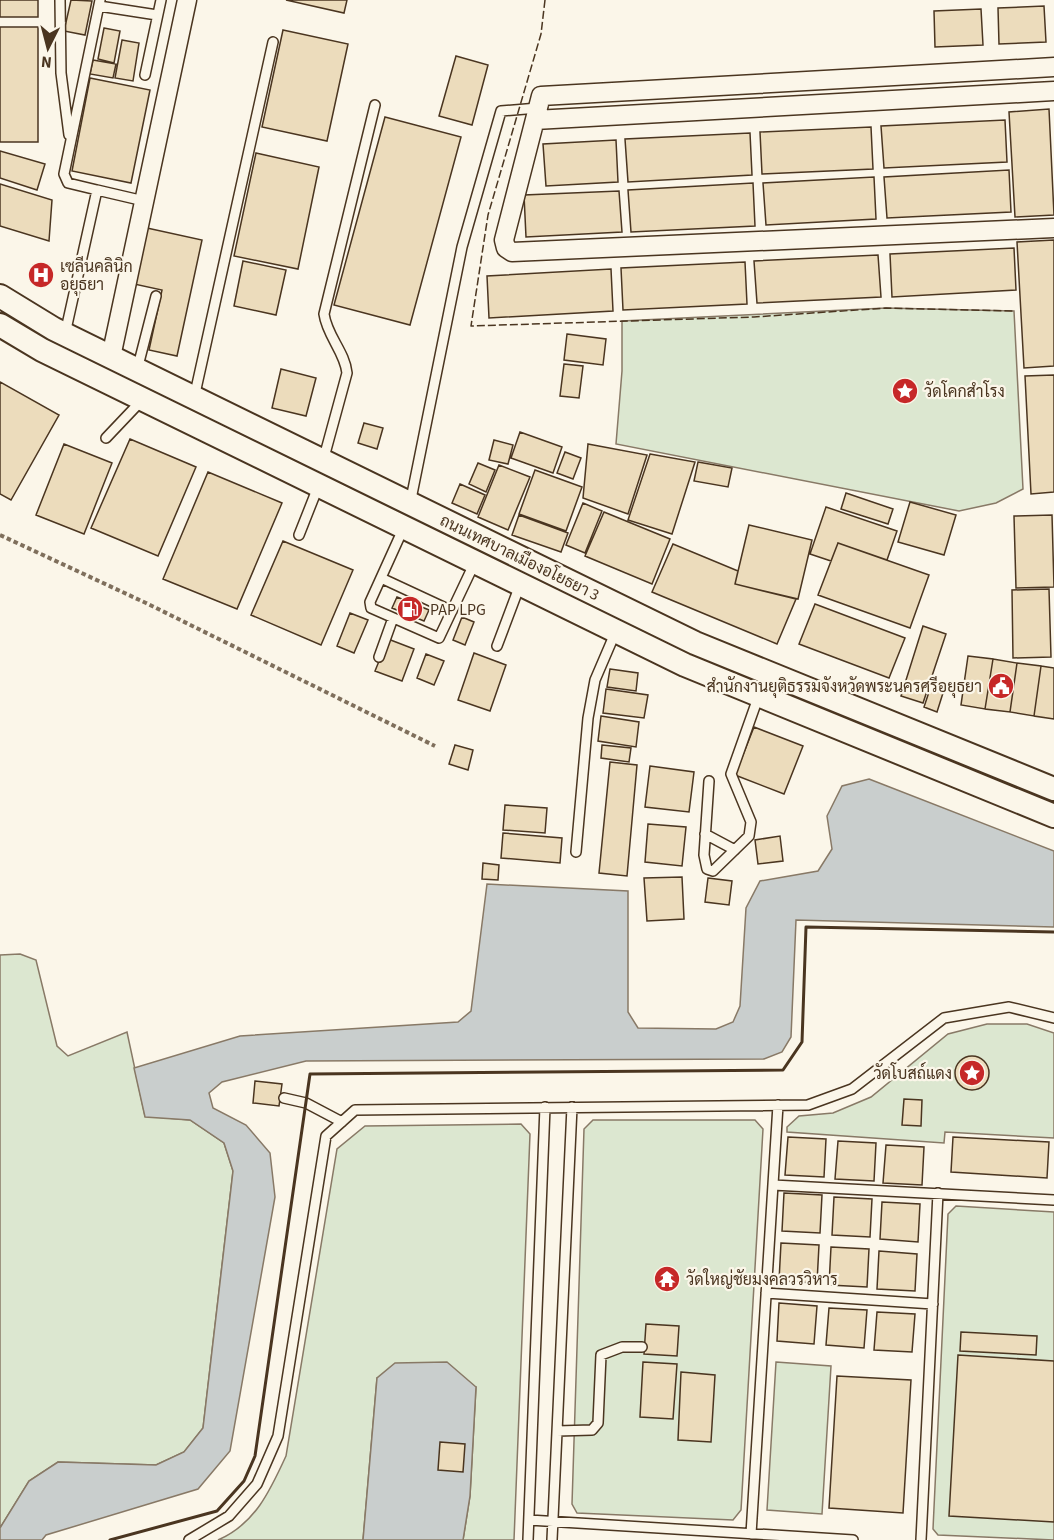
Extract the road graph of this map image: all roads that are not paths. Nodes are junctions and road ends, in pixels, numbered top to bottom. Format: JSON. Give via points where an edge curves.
{"nodes":[{"id":1,"x":60,"y":0,"type":"edge"},
{"id":2,"x":161,"y":0,"type":"edge"},
{"id":3,"x":187,"y":0,"type":"edge"},
{"id":4,"x":100,"y":3,"type":"edge"},
{"id":5,"x":157,"y":15,"type":"junction"},
{"id":6,"x":273,"y":42,"type":"dead end"},
{"id":7,"x":1054,"y":67,"type":"edge"},
{"id":8,"x":961,"y":72,"type":"junction"},
{"id":9,"x":145,"y":75,"type":"dead end"},
{"id":10,"x":895,"y":76,"type":"junction"},
{"id":11,"x":833,"y":79,"type":"junction"},
{"id":12,"x":771,"y":82,"type":"junction"},
{"id":13,"x":703,"y":86,"type":"junction"},
{"id":14,"x":638,"y":90,"type":"junction"},
{"id":15,"x":1054,"y":91,"type":"edge"},
{"id":16,"x":962,"y":96,"type":"junction"},
{"id":17,"x":896,"y":100,"type":"junction"},
{"id":18,"x":835,"y":104,"type":"junction"},
{"id":19,"x":375,"y":105,"type":"dead end"},
{"id":20,"x":772,"y":107,"type":"junction"},
{"id":21,"x":704,"y":111,"type":"junction"},
{"id":22,"x":536,"y":114,"type":"junction"},
{"id":23,"x":640,"y":114,"type":"junction"},
{"id":24,"x":70,"y":144,"type":"junction"},
{"id":25,"x":97,"y":190,"type":"junction"},
{"id":26,"x":144,"y":201,"type":"junction"},
{"id":27,"x":1054,"y":228,"type":"edge"},
{"id":28,"x":0,"y":296,"type":"edge"},
{"id":29,"x":156,"y":296,"type":"dead end"},
{"id":30,"x":0,"y":325,"type":"edge"},
{"id":31,"x":65,"y":334,"type":"junction"},
{"id":32,"x":111,"y":357,"type":"junction"},
{"id":33,"x":137,"y":370,"type":"junction"},
{"id":34,"x":194,"y":398,"type":"junction"},
{"id":35,"x":144,"y":399,"type":"junction"},
{"id":36,"x":105,"y":438,"type":"dead end"},
{"id":37,"x":323,"y":461,"type":"junction"},
{"id":38,"x":319,"y":486,"type":"junction"},
{"id":39,"x":410,"y":504,"type":"junction"},
{"id":40,"x":431,"y":513,"type":"junction"},
{"id":41,"x":412,"y":531,"type":"junction"},
{"id":42,"x":300,"y":535,"type":"dead end"},
{"id":43,"x":475,"y":562,"type":"junction"},
{"id":44,"x":381,"y":578,"type":"junction"},
{"id":45,"x":520,"y":585,"type":"junction"},
{"id":46,"x":452,"y":611,"type":"junction"},
{"id":47,"x":393,"y":618,"type":"junction"},
{"id":48,"x":616,"y":631,"type":"junction"},
{"id":49,"x":497,"y":646,"type":"dead end"},
{"id":50,"x":379,"y":657,"type":"dead end"},
{"id":51,"x":759,"y":695,"type":"junction"},
{"id":52,"x":709,"y":781,"type":"dead end"},
{"id":53,"x":1054,"y":789,"type":"edge"},
{"id":54,"x":1054,"y":816,"type":"edge"},
{"id":55,"x":705,"y":834,"type":"junction"},
{"id":56,"x":735,"y":850,"type":"junction"},
{"id":57,"x":576,"y":852,"type":"dead end"},
{"id":58,"x":1054,"y":1018,"type":"edge"},
{"id":59,"x":284,"y":1098,"type":"dead end"},
{"id":60,"x":778,"y":1105,"type":"junction"},
{"id":61,"x":545,"y":1107,"type":"junction"},
{"id":62,"x":572,"y":1107,"type":"junction"},
{"id":63,"x":342,"y":1122,"type":"junction"},
{"id":64,"x":773,"y":1185,"type":"junction"},
{"id":65,"x":938,"y":1194,"type":"junction"},
{"id":66,"x":1054,"y":1200,"type":"edge"},
{"id":67,"x":766,"y":1293,"type":"junction"},
{"id":68,"x":933,"y":1304,"type":"junction"},
{"id":69,"x":642,"y":1347,"type":"dead end"},
{"id":70,"x":557,"y":1431,"type":"junction"},
{"id":71,"x":529,"y":1520,"type":"junction"},
{"id":72,"x":553,"y":1522,"type":"junction"},
{"id":73,"x":751,"y":1534,"type":"junction"},
{"id":74,"x":189,"y":1540,"type":"edge"},
{"id":75,"x":528,"y":1540,"type":"edge"},
{"id":76,"x":552,"y":1540,"type":"edge"},
{"id":77,"x":853,"y":1540,"type":"edge"},
{"id":78,"x":921,"y":1540,"type":"edge"}],
"edges":[{"from":1,"to":24,"type":"lane","via":[[61,73]]},
{"from":2,"to":5,"type":"lane"},
{"from":3,"to":26,"type":"street"},
{"from":4,"to":5,"type":"lane"},
{"from":4,"to":24,"type":"lane"},
{"from":5,"to":9,"type":"lane"},
{"from":6,"to":34,"type":"lane"},
{"from":7,"to":8,"type":"street"},
{"from":8,"to":10,"type":"street"},
{"from":8,"to":16,"type":"street"},
{"from":10,"to":11,"type":"street"},
{"from":10,"to":17,"type":"street"},
{"from":11,"to":12,"type":"street"},
{"from":11,"to":18,"type":"street"},
{"from":12,"to":13,"type":"street"},
{"from":12,"to":20,"type":"street"},
{"from":13,"to":14,"type":"street"},
{"from":13,"to":21,"type":"street"},
{"from":14,"to":22,"type":"street","via":[[542,96]]},
{"from":14,"to":23,"type":"street"},
{"from":15,"to":16,"type":"street"},
{"from":16,"to":17,"type":"street"},
{"from":17,"to":18,"type":"street"},
{"from":18,"to":20,"type":"street"},
{"from":19,"to":37,"type":"lane","via":[[324,314],[346,362],[347,373]]},
{"from":20,"to":21,"type":"street"},
{"from":21,"to":23,"type":"street"},
{"from":22,"to":23,"type":"street"},
{"from":22,"to":27,"type":"street","via":[[504,240],[512,252]]},
{"from":22,"to":39,"type":"lane","via":[[501,111],[462,247]]},
{"from":24,"to":25,"type":"lane","via":[[64,174],[68,183]]},
{"from":25,"to":26,"type":"lane"},
{"from":25,"to":31,"type":"lane"},
{"from":26,"to":32,"type":"street"},
{"from":28,"to":31,"type":"street","name":"ถนนเทศบาลเมืองอโยธยา 3"},
{"from":29,"to":33,"type":"lane"},
{"from":30,"to":35,"type":"street","name":"ถนนเทศบาลเมืองอโยธยา 3","via":[[42,350]]},
{"from":31,"to":32,"type":"street","name":"ถนนเทศบาลเมืองอโยธยา 3"},
{"from":32,"to":33,"type":"street","name":"ถนนเทศบาลเมืองอโยธยา 3"},
{"from":33,"to":34,"type":"street","name":"ถนนเทศบาลเมืองอโยธยา 3"},
{"from":34,"to":37,"type":"street","name":"ถนนเทศบาลเมืองอโยธยา 3"},
{"from":35,"to":36,"type":"lane"},
{"from":35,"to":38,"type":"street","name":"ถนนเทศบาลเมืองอโยธยา 3"},
{"from":37,"to":39,"type":"street","name":"ถนนเทศบาลเมืองอโยธยา 3"},
{"from":38,"to":41,"type":"street","name":"ถนนเทศบาลเมืองอโยธยา 3"},
{"from":38,"to":42,"type":"lane"},
{"from":39,"to":40,"type":"street","name":"ถนนเทศบาลเมืองอโยธยา 3"},
{"from":40,"to":41,"type":"street"},
{"from":40,"to":53,"type":"street","name":"ถนนเทศบาลเมืองอโยธยา 3","via":[[695,643]]},
{"from":41,"to":43,"type":"street","name":"ถนนเทศบาลเมืองอโยธยา 3"},
{"from":41,"to":44,"type":"lane"},
{"from":43,"to":45,"type":"street","name":"ถนนเทศบาลเมืองอโยธยา 3"},
{"from":43,"to":46,"type":"lane"},
{"from":44,"to":46,"type":"lane"},
{"from":44,"to":47,"type":"lane","via":[[370,605]]},
{"from":45,"to":48,"type":"street","name":"ถนนเทศบาลเมืองอโยธยา 3"},
{"from":45,"to":49,"type":"lane"},
{"from":46,"to":47,"type":"lane","via":[[439,638]]},
{"from":47,"to":50,"type":"lane"},
{"from":48,"to":51,"type":"street","name":"ถนนเทศบาลเมืองอโยธยา 3"},
{"from":48,"to":57,"type":"lane","via":[[593,689]]},
{"from":51,"to":54,"type":"street","name":"ถนนเทศบาลเมืองอโยธยา 3"},
{"from":51,"to":56,"type":"lane","via":[[732,766],[732,778],[751,822],[749,836]]},
{"from":52,"to":55,"type":"lane"},
{"from":55,"to":56,"type":"lane"},
{"from":55,"to":56,"type":"lane","via":[[707,869],[713,871]]},
{"from":58,"to":60,"type":"lane","via":[[1008,1007],[944,1018],[852,1089],[808,1105]]},
{"from":59,"to":63,"type":"lane","via":[[306,1103]]},
{"from":60,"to":62,"type":"lane"},
{"from":60,"to":64,"type":"lane"},
{"from":61,"to":62,"type":"lane"},
{"from":61,"to":63,"type":"lane","via":[[355,1110]]},
{"from":61,"to":71,"type":"lane"},
{"from":62,"to":70,"type":"lane"},
{"from":63,"to":74,"type":"lane","via":[[326,1136],[278,1436],[257,1484],[229,1516]]},
{"from":64,"to":65,"type":"lane"},
{"from":64,"to":67,"type":"lane"},
{"from":65,"to":66,"type":"lane"},
{"from":65,"to":68,"type":"lane"},
{"from":67,"to":68,"type":"lane"},
{"from":67,"to":73,"type":"lane"},
{"from":68,"to":78,"type":"lane"},
{"from":69,"to":70,"type":"lane","via":[[611,1349],[601,1355],[598,1423],[592,1430]]},
{"from":70,"to":72,"type":"lane"},
{"from":71,"to":72,"type":"lane"},
{"from":71,"to":75,"type":"lane"},
{"from":72,"to":73,"type":"lane"},
{"from":72,"to":76,"type":"lane"},
{"from":73,"to":77,"type":"lane"}]}
